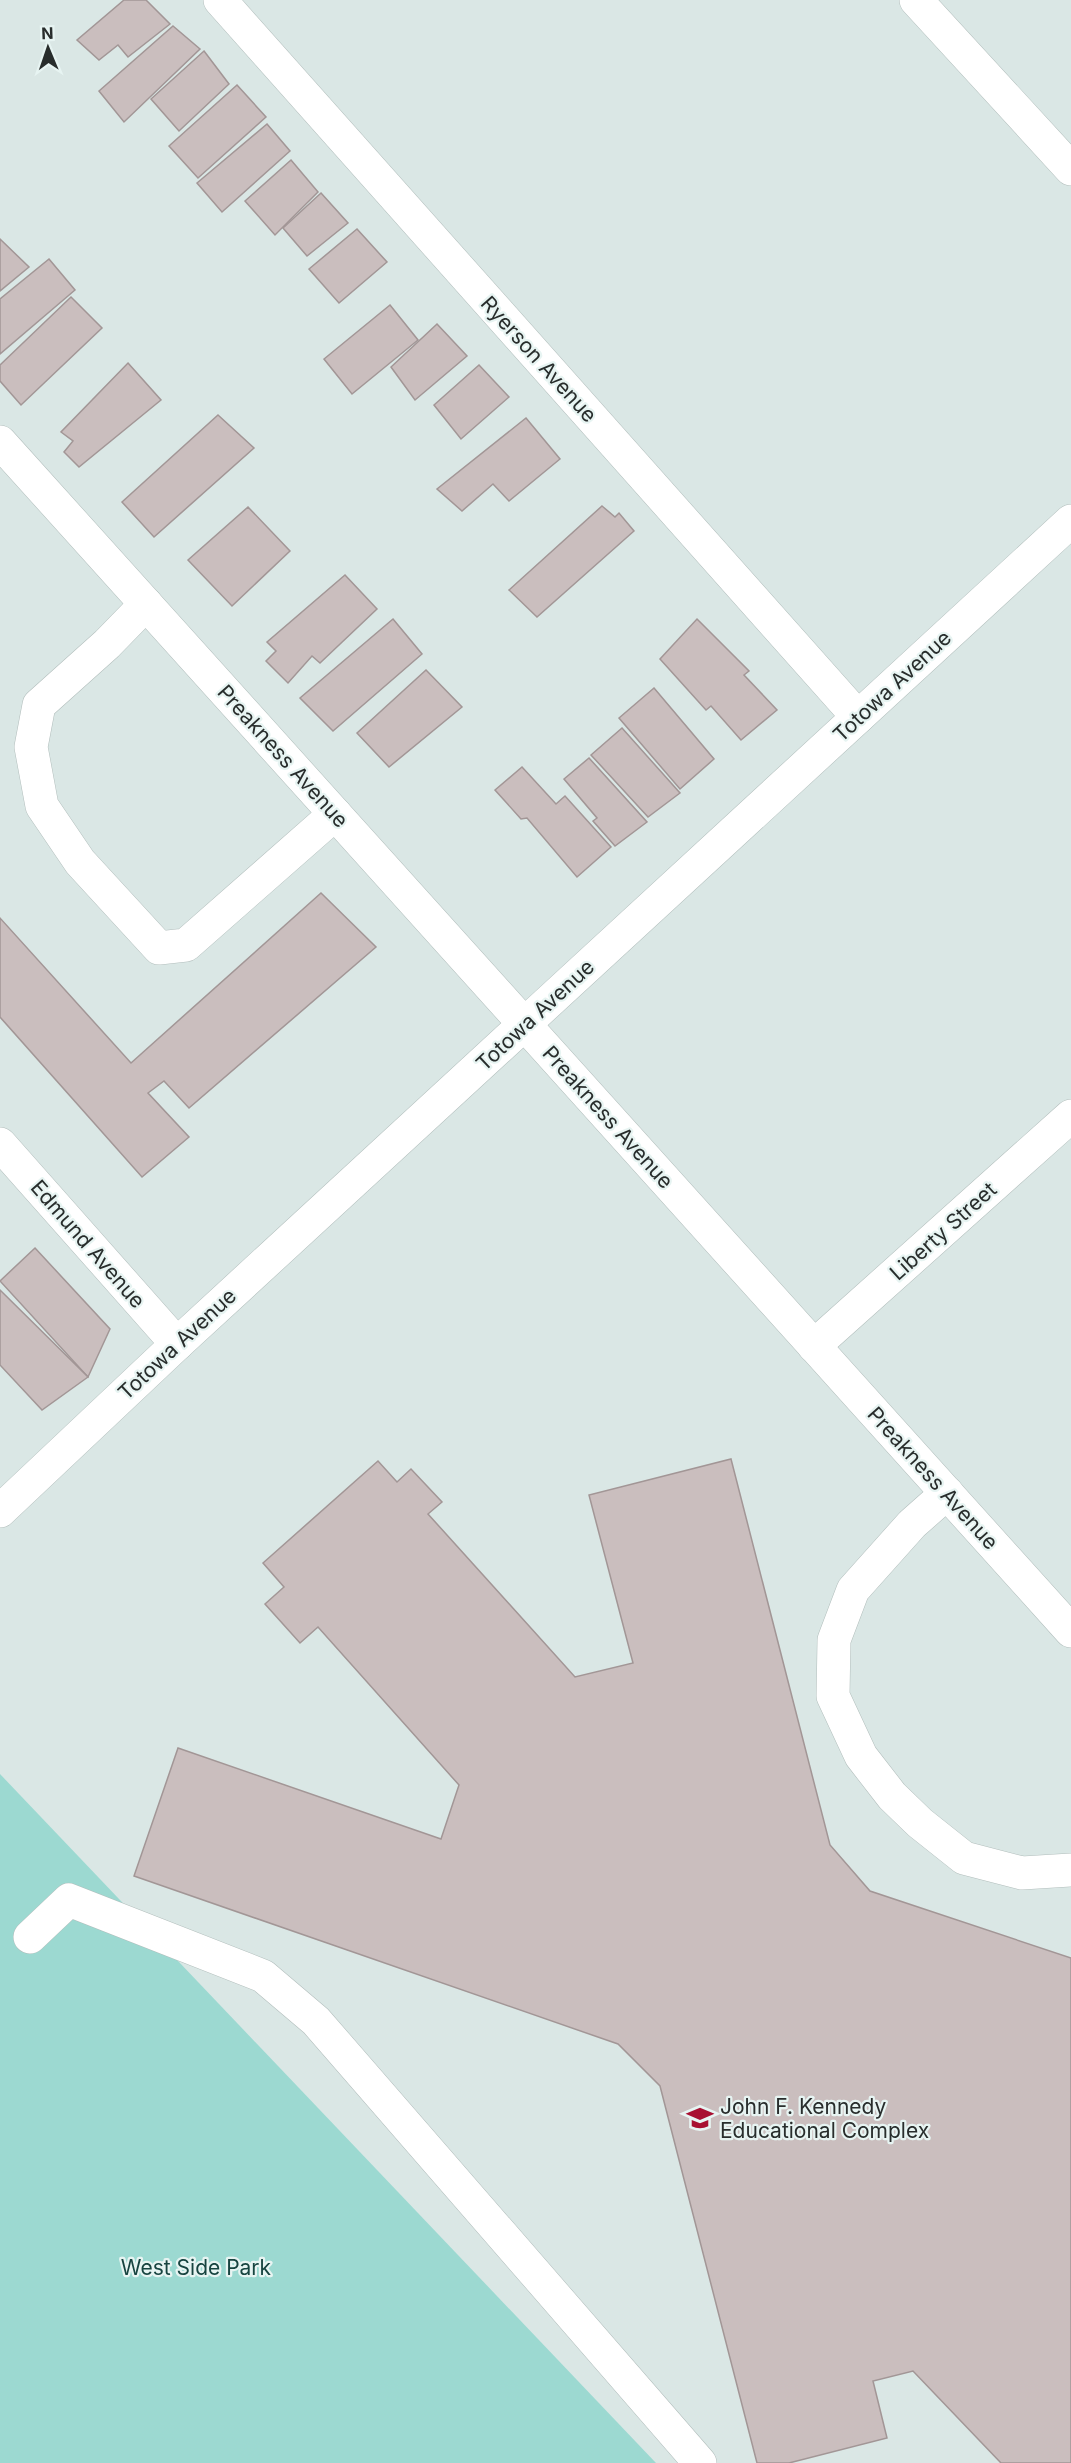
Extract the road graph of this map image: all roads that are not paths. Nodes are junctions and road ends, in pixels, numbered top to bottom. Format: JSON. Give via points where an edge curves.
{"nodes":[{"id":1,"x":220,"y":0,"type":"edge"},
{"id":2,"x":916,"y":0,"type":"edge"},
{"id":3,"x":1071,"y":169,"type":"edge"},
{"id":4,"x":0,"y":442,"type":"edge"},
{"id":5,"x":1071,"y":521,"type":"edge"},
{"id":6,"x":146,"y":604,"type":"junction"},
{"id":7,"x":858,"y":717,"type":"junction"},
{"id":8,"x":335,"y":814,"type":"junction"},
{"id":9,"x":525,"y":1024,"type":"junction"},
{"id":10,"x":1071,"y":1116,"type":"edge"},
{"id":11,"x":0,"y":1144,"type":"edge"},
{"id":12,"x":177,"y":1344,"type":"junction"},
{"id":13,"x":814,"y":1346,"type":"junction"},
{"id":14,"x":947,"y":1493,"type":"junction"},
{"id":15,"x":0,"y":1511,"type":"edge"},
{"id":16,"x":1071,"y":1631,"type":"edge"},
{"id":17,"x":1071,"y":1870,"type":"edge"},
{"id":18,"x":30,"y":1937,"type":"dead end"},
{"id":19,"x":700,"y":2463,"type":"edge"}],
"edges":[{"from":1,"to":7,"type":"street","name":"Ryerson Avenue"},
{"from":2,"to":3,"type":"street"},
{"from":4,"to":6,"type":"street","name":"Preakness Avenue"},
{"from":5,"to":7,"type":"street","name":"Totowa Avenue"},
{"from":6,"to":8,"type":"street","name":"Preakness Avenue"},
{"from":6,"to":8,"type":"street","via":[[39,705],[31,747],[42,806],[80,862],[129,917],[159,948],[186,945]]},
{"from":7,"to":9,"type":"street","name":"Totowa Avenue"},
{"from":8,"to":9,"type":"street","name":"Preakness Avenue"},
{"from":9,"to":12,"type":"street","name":"Totowa Avenue"},
{"from":9,"to":13,"type":"street","name":"Preakness Avenue"},
{"from":10,"to":13,"type":"street","name":"Liberty Street"},
{"from":11,"to":12,"type":"street","name":"Edmund Avenue"},
{"from":12,"to":15,"type":"street","name":"Totowa Avenue"},
{"from":13,"to":14,"type":"street","name":"Preakness Avenue"},
{"from":14,"to":16,"type":"street","name":"Preakness Avenue"},
{"from":14,"to":17,"type":"street","via":[[912,1524],[854,1590],[834,1640],[833,1696],[861,1756],[892,1796],[964,1858],[1022,1873]]},
{"from":18,"to":19,"type":"street","via":[[69,1900],[263,1976],[316,2021]]}]}
